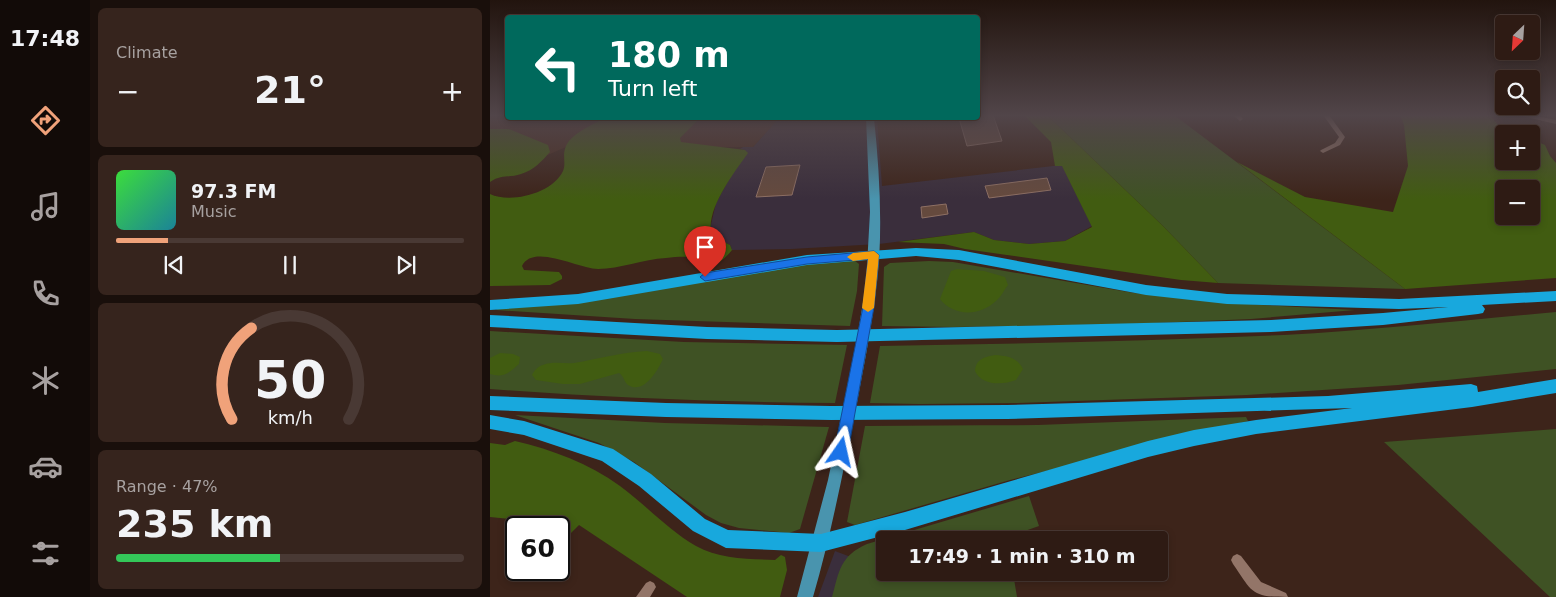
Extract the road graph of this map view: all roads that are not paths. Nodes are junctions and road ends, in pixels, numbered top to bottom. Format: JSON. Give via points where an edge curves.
{"nodes":[{"id":1,"x":872,"y":143,"type":"edge"},
{"id":2,"x":1339,"y":143,"type":"edge"},
{"id":3,"x":1323,"y":151,"type":"dead end"},
{"id":4,"x":874,"y":255,"type":"junction"},
{"id":5,"x":1556,"y":296,"type":"edge"},
{"id":6,"x":1556,"y":301,"type":"edge"},
{"id":7,"x":490,"y":305,"type":"edge"},
{"id":8,"x":490,"y":320,"type":"edge"},
{"id":9,"x":1556,"y":384,"type":"edge"},
{"id":10,"x":490,"y":402,"type":"edge"},
{"id":11,"x":490,"y":422,"type":"edge"},
{"id":12,"x":821,"y":543,"type":"junction"},
{"id":13,"x":1237,"y":560,"type":"dead end"},
{"id":14,"x":805,"y":597,"type":"edge"},
{"id":15,"x":1282,"y":597,"type":"edge"}],
"edges":[{"from":1,"to":4,"type":"main road"},
{"from":2,"to":3,"type":"street"},
{"from":4,"to":5,"type":"highway","via":[[916,252],[959,255],[1146,290],[1227,299],[1399,304]]},
{"from":4,"to":7,"type":"highway","via":[[807,260],[578,298]]},
{"from":4,"to":12,"type":"main road","via":[[868,307]]},
{"from":6,"to":8,"type":"highway","via":[[1383,319],[1271,326],[1021,333],[782,335]]},
{"from":9,"to":10,"type":"highway","via":[[1328,403],[1007,412],[831,413]]},
{"from":9,"to":12,"type":"highway","via":[[1472,400],[1256,427],[1194,438],[905,522]]},
{"from":11,"to":12,"type":"highway","via":[[524,428],[607,455],[645,480],[699,525],[726,539]]},
{"from":12,"to":14,"type":"main road"},
{"from":13,"to":15,"type":"street","via":[[1257,587]]}]}
